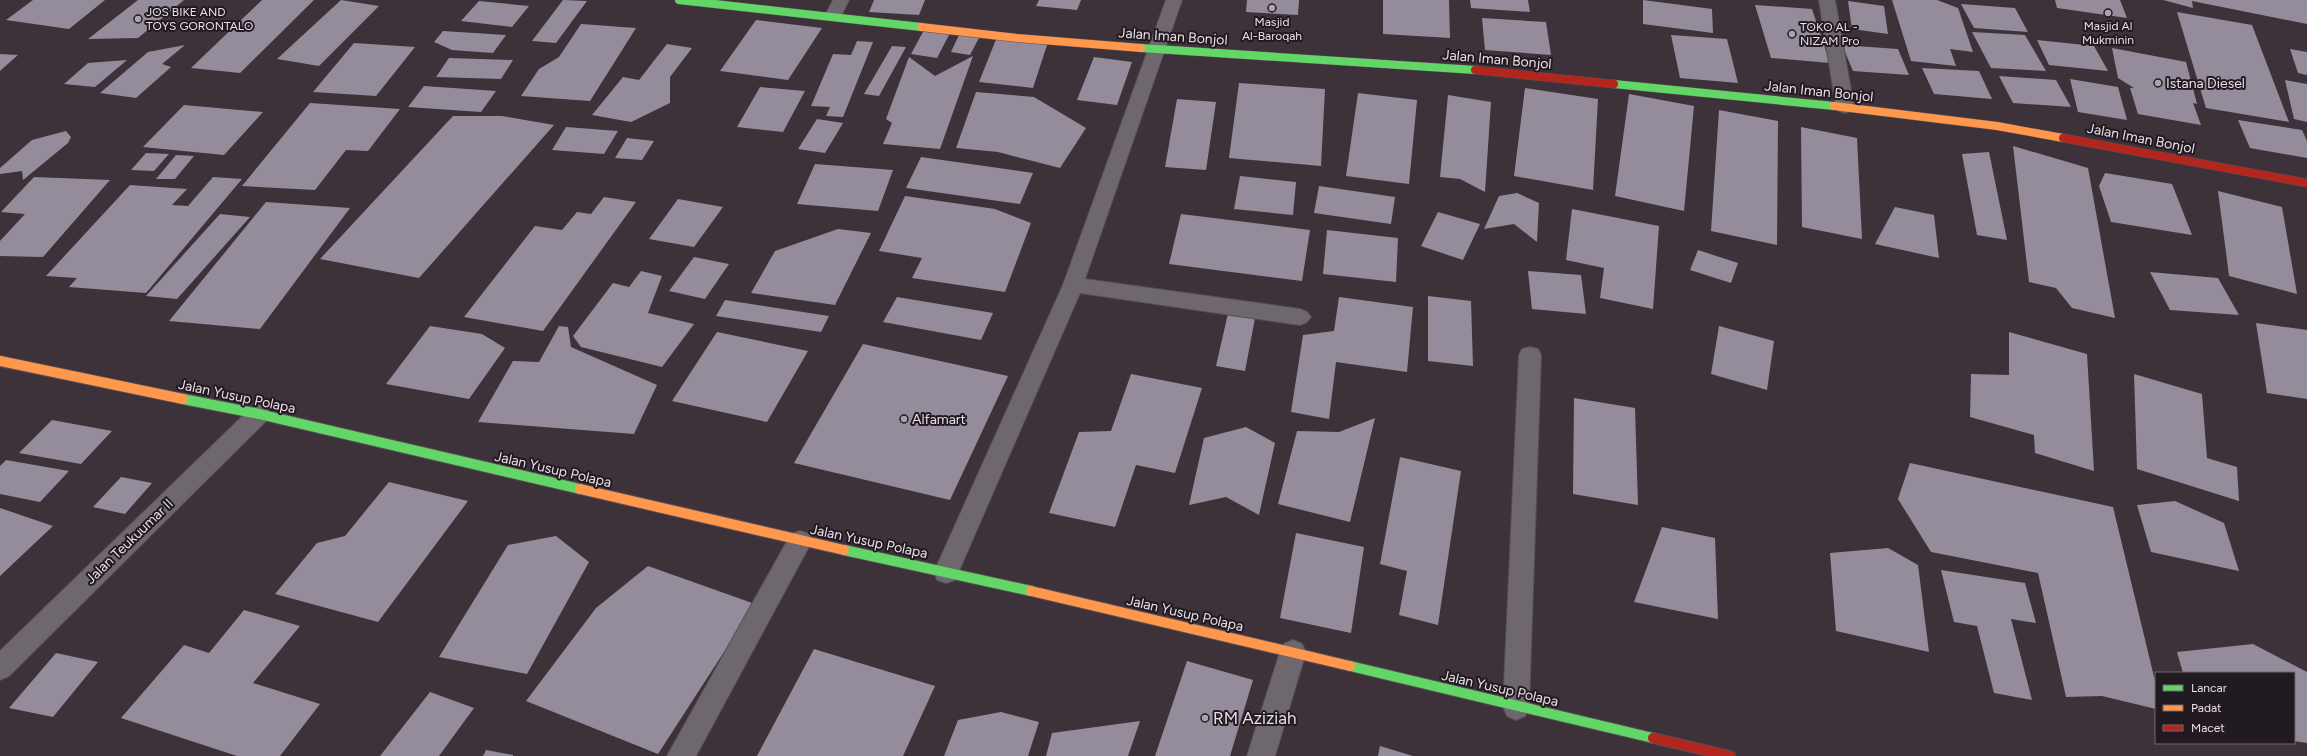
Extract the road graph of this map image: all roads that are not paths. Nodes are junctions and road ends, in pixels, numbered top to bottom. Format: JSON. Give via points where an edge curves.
{"nodes":[{"id":1,"x":680,"y":0,"type":"edge"},
{"id":2,"x":841,"y":0,"type":"edge"},
{"id":3,"x":1174,"y":0,"type":"edge"},
{"id":4,"x":1827,"y":0,"type":"edge"},
{"id":5,"x":833,"y":16,"type":"junction"},
{"id":6,"x":1155,"y":50,"type":"junction"},
{"id":7,"x":1845,"y":107,"type":"junction"},
{"id":8,"x":2307,"y":183,"type":"edge"},
{"id":9,"x":1073,"y":285,"type":"junction"},
{"id":10,"x":1300,"y":317,"type":"dead end"},
{"id":11,"x":1530,"y":355,"type":"dead end"},
{"id":12,"x":0,"y":361,"type":"edge"},
{"id":13,"x":259,"y":414,"type":"junction"},
{"id":14,"x":800,"y":541,"type":"junction"},
{"id":15,"x":946,"y":572,"type":"junction"},
{"id":16,"x":1293,"y":652,"type":"junction"},
{"id":17,"x":0,"y":668,"type":"edge"},
{"id":18,"x":1516,"y":706,"type":"junction"},
{"id":19,"x":681,"y":756,"type":"edge"},
{"id":20,"x":1261,"y":756,"type":"edge"},
{"id":21,"x":1730,"y":756,"type":"edge"}],
"edges":[{"from":1,"to":5,"type":"street","name":"Jalan Iman Bonjol"},
{"from":2,"to":5,"type":"street"},
{"from":3,"to":6,"type":"street"},
{"from":4,"to":7,"type":"street"},
{"from":5,"to":6,"type":"street","name":"Jalan Iman Bonjol","via":[[1017,38]]},
{"from":6,"to":7,"type":"street","name":"Jalan Iman Bonjol","via":[[1442,67]]},
{"from":6,"to":9,"type":"street"},
{"from":7,"to":8,"type":"street","name":"Jalan Iman Bonjol","via":[[1997,126]]},
{"from":9,"to":10,"type":"street"},
{"from":9,"to":15,"type":"street"},
{"from":11,"to":18,"type":"street"},
{"from":12,"to":13,"type":"street","name":"Jalan Yusup Polapa"},
{"from":13,"to":14,"type":"street","name":"Jalan Yusup Polapa"},
{"from":13,"to":17,"type":"street","name":"Jalan Teukuumar II"},
{"from":14,"to":15,"type":"street","name":"Jalan Yusup Polapa"},
{"from":14,"to":19,"type":"street"},
{"from":15,"to":16,"type":"street","name":"Jalan Yusup Polapa"},
{"from":16,"to":18,"type":"street","name":"Jalan Yusup Polapa"},
{"from":16,"to":20,"type":"street"},
{"from":18,"to":21,"type":"street","name":"Jalan Yusup Polapa"}]}
